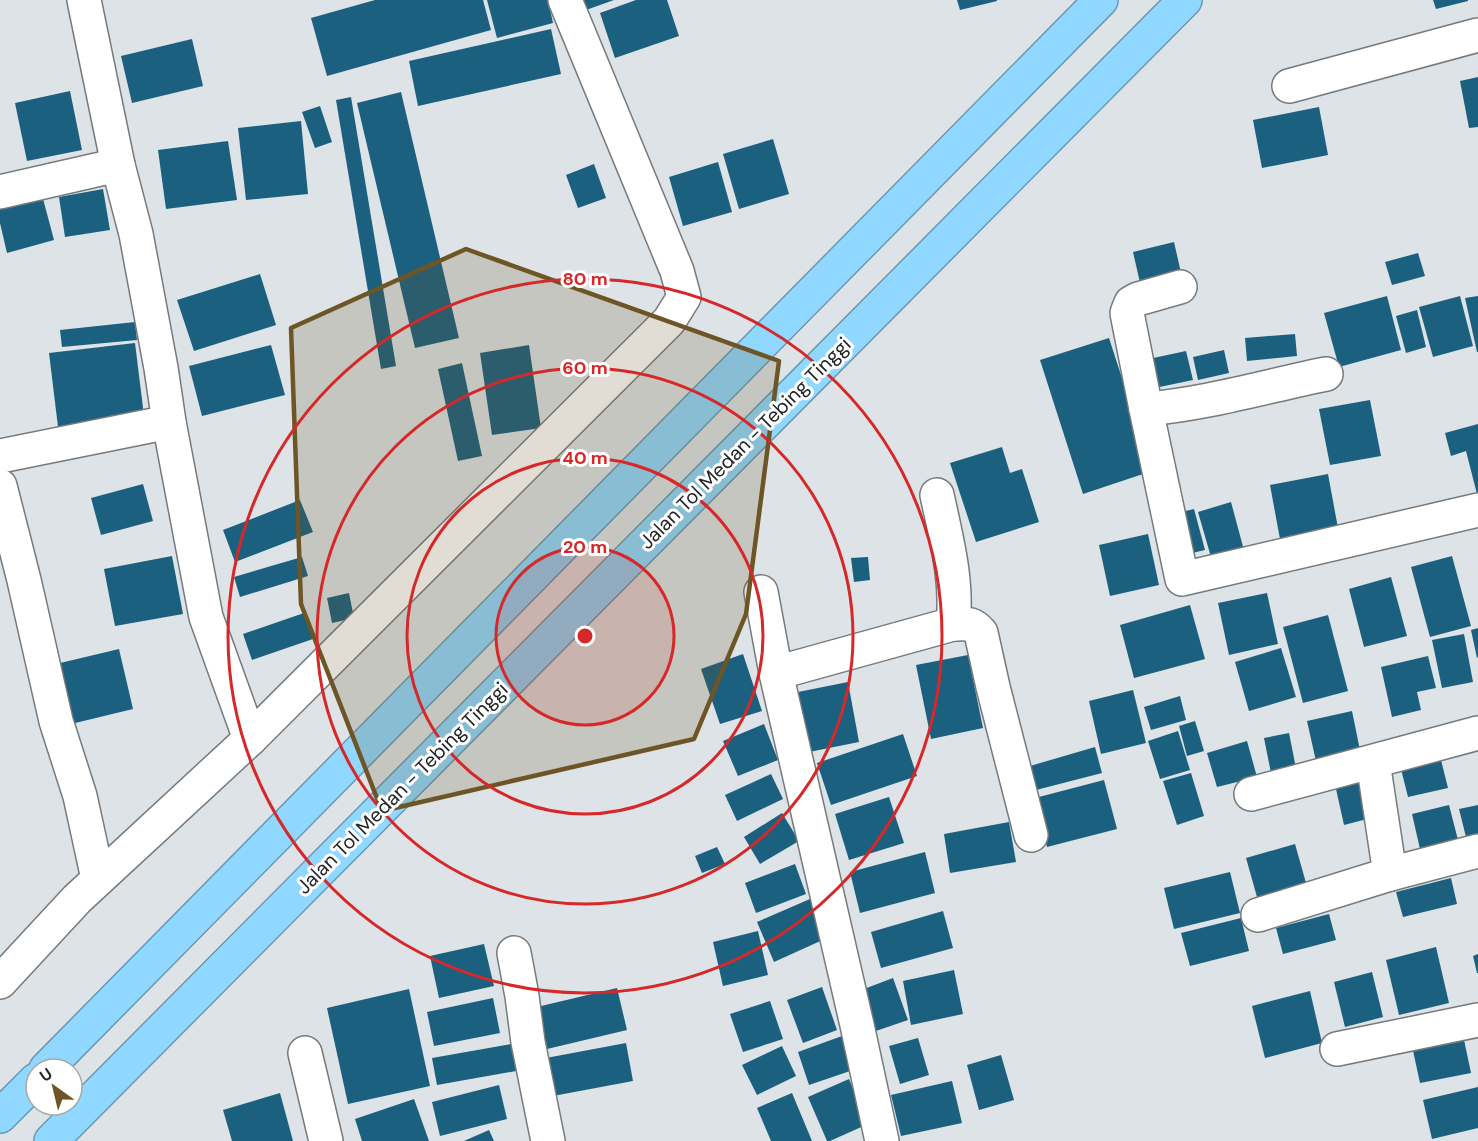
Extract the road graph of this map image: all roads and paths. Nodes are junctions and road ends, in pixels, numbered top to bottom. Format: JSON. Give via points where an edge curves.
{"nodes":[{"id":1,"x":84,"y":0,"type":"edge"},
{"id":2,"x":565,"y":0,"type":"edge"},
{"id":3,"x":1101,"y":0,"type":"edge"},
{"id":4,"x":1185,"y":0,"type":"edge"},
{"id":5,"x":1478,"y":35,"type":"edge"},
{"id":6,"x":1289,"y":86,"type":"dead end"},
{"id":7,"x":118,"y":165,"type":"junction"},
{"id":8,"x":0,"y":192,"type":"edge"},
{"id":9,"x":1180,"y":287,"type":"dead end"},
{"id":10,"x":1326,"y":374,"type":"dead end"},
{"id":11,"x":1146,"y":409,"type":"junction"},
{"id":12,"x":169,"y":422,"type":"junction"},
{"id":13,"x":0,"y":456,"type":"edge"},
{"id":14,"x":0,"y":486,"type":"edge"},
{"id":15,"x":938,"y":495,"type":"dead end"},
{"id":16,"x":1478,"y":510,"type":"edge"},
{"id":17,"x":761,"y":592,"type":"dead end"},
{"id":18,"x":953,"y":624,"type":"junction"},
{"id":19,"x":776,"y":673,"type":"junction"},
{"id":20,"x":1478,"y":733,"type":"edge"},
{"id":21,"x":250,"y":739,"type":"junction"},
{"id":22,"x":1373,"y":762,"type":"junction"},
{"id":23,"x":1251,"y":794,"type":"dead end"},
{"id":24,"x":1031,"y":836,"type":"dead end"},
{"id":25,"x":1478,"y":851,"type":"edge"},
{"id":26,"x":1390,"y":874,"type":"junction"},
{"id":27,"x":98,"y":879,"type":"junction"},
{"id":28,"x":1258,"y":915,"type":"dead end"},
{"id":29,"x":514,"y":953,"type":"dead end"},
{"id":30,"x":0,"y":982,"type":"edge"},
{"id":31,"x":1478,"y":1020,"type":"edge"},
{"id":32,"x":1337,"y":1049,"type":"dead end"},
{"id":33,"x":305,"y":1053,"type":"dead end"},
{"id":34,"x":58,"y":1057,"type":"edge"},
{"id":35,"x":24,"y":1092,"type":"edge"},
{"id":36,"x":0,"y":1116,"type":"edge"},
{"id":37,"x":51,"y":1141,"type":"edge"},
{"id":38,"x":326,"y":1141,"type":"edge"},
{"id":39,"x":548,"y":1141,"type":"edge"},
{"id":40,"x":882,"y":1141,"type":"edge"}],
"edges":[{"from":1,"to":7,"type":"street"},
{"from":2,"to":21,"type":"street","via":[[677,271],[684,297],[669,321]]},
{"from":3,"to":34,"type":"highway"},
{"from":4,"to":37,"type":"highway","name":"Jalan Tol Medan - Tebing Tinggi"},
{"from":5,"to":6,"type":"street"},
{"from":7,"to":8,"type":"street"},
{"from":7,"to":12,"type":"street","via":[[136,234]]},
{"from":9,"to":11,"type":"street","via":[[1138,299],[1131,303],[1127,313]]},
{"from":10,"to":11,"type":"street"},
{"from":11,"to":16,"type":"street","via":[[1182,579]]},
{"from":12,"to":13,"type":"street"},
{"from":12,"to":21,"type":"street","via":[[206,617]]},
{"from":14,"to":27,"type":"street"},
{"from":15,"to":18,"type":"street","via":[[949,556]]},
{"from":17,"to":19,"type":"street"},
{"from":18,"to":19,"type":"street"},
{"from":18,"to":24,"type":"street","via":[[971,624],[981,633]]},
{"from":19,"to":40,"type":"street"},
{"from":20,"to":22,"type":"street"},
{"from":21,"to":27,"type":"street"},
{"from":22,"to":23,"type":"street"},
{"from":22,"to":26,"type":"street"},
{"from":25,"to":26,"type":"street"},
{"from":26,"to":28,"type":"street"},
{"from":27,"to":30,"type":"street"},
{"from":29,"to":39,"type":"street"},
{"from":31,"to":32,"type":"street"},
{"from":33,"to":38,"type":"street"},
{"from":35,"to":36,"type":"highway"}]}
